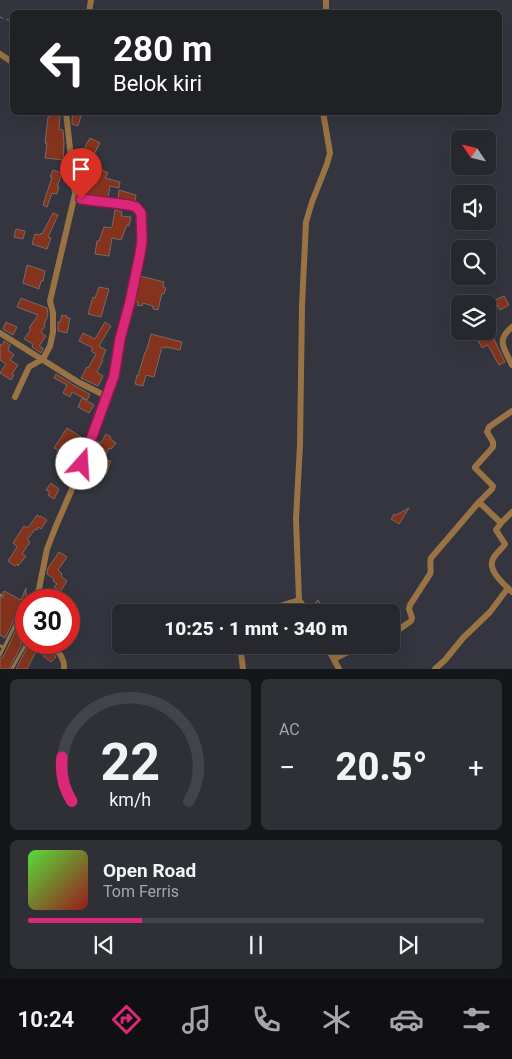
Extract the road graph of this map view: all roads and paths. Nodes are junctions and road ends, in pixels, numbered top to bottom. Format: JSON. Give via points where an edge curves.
{"nodes":[{"id":1,"x":66,"y":115,"type":"edge"},
{"id":2,"x":324,"y":115,"type":"edge"},
{"id":3,"x":75,"y":194,"type":"junction"},
{"id":4,"x":512,"y":327,"type":"edge"},
{"id":5,"x":0,"y":334,"type":"edge"},
{"id":6,"x":43,"y":360,"type":"junction"},
{"id":7,"x":512,"y":365,"type":"edge"},
{"id":8,"x":106,"y":396,"type":"junction"},
{"id":9,"x":15,"y":397,"type":"dead end"},
{"id":10,"x":512,"y":411,"type":"edge"},
{"id":11,"x":479,"y":502,"type":"junction"},
{"id":12,"x":512,"y":512,"type":"edge"},
{"id":13,"x":501,"y":523,"type":"junction"},
{"id":14,"x":38,"y":589,"type":"edge"},
{"id":15,"x":510,"y":590,"type":"edge"},
{"id":16,"x":299,"y":600,"type":"junction"},
{"id":17,"x":286,"y":604,"type":"edge"},
{"id":18,"x":302,"y":604,"type":"edge"},
{"id":19,"x":15,"y":624,"type":"edge"},
{"id":20,"x":400,"y":628,"type":"edge"},
{"id":21,"x":2,"y":646,"type":"edge"},
{"id":22,"x":20,"y":654,"type":"edge"},
{"id":23,"x":61,"y":654,"type":"edge"},
{"id":24,"x":241,"y":654,"type":"edge"},
{"id":25,"x":331,"y":654,"type":"edge"},
{"id":26,"x":344,"y":654,"type":"edge"},
{"id":27,"x":0,"y":655,"type":"edge"},
{"id":28,"x":334,"y":659,"type":"junction"},
{"id":29,"x":12,"y":669,"type":"edge"},
{"id":30,"x":64,"y":669,"type":"edge"},
{"id":31,"x":243,"y":669,"type":"edge"},
{"id":32,"x":339,"y":669,"type":"edge"},
{"id":33,"x":435,"y":669,"type":"edge"}],
"edges":[{"from":1,"to":3,"type":"street"},
{"from":2,"to":16,"type":"street","via":[[330,153],[306,222],[296,519]]},
{"from":3,"to":6,"type":"street","via":[[50,301],[52,332]]},
{"from":3,"to":8,"type":"street","via":[[81,199],[136,207],[141,213],[139,260],[114,376]]},
{"from":4,"to":7,"type":"street","via":[[503,337],[502,344]]},
{"from":5,"to":6,"type":"street"},
{"from":6,"to":8,"type":"street"},
{"from":6,"to":9,"type":"street","via":[[29,367]]},
{"from":8,"to":14,"type":"street","via":[[47,549]]},
{"from":10,"to":11,"type":"street","via":[[488,429],[494,447],[475,468],[493,486]]},
{"from":11,"to":13,"type":"street"},
{"from":11,"to":20,"type":"street","via":[[432,558],[430,574],[410,605],[411,621]]},
{"from":12,"to":13,"type":"street"},
{"from":13,"to":15,"type":"street","via":[[496,530],[505,544],[492,560],[492,565],[496,577]]},
{"from":15,"to":33,"type":"street"},
{"from":16,"to":17,"type":"street"},
{"from":16,"to":18,"type":"street"},
{"from":19,"to":21,"type":"lane"},
{"from":21,"to":27,"type":"lane"},
{"from":22,"to":29,"type":"lane"},
{"from":23,"to":30,"type":"street"},
{"from":24,"to":31,"type":"street"},
{"from":25,"to":28,"type":"street"},
{"from":26,"to":28,"type":"street"},
{"from":28,"to":32,"type":"street"}]}
